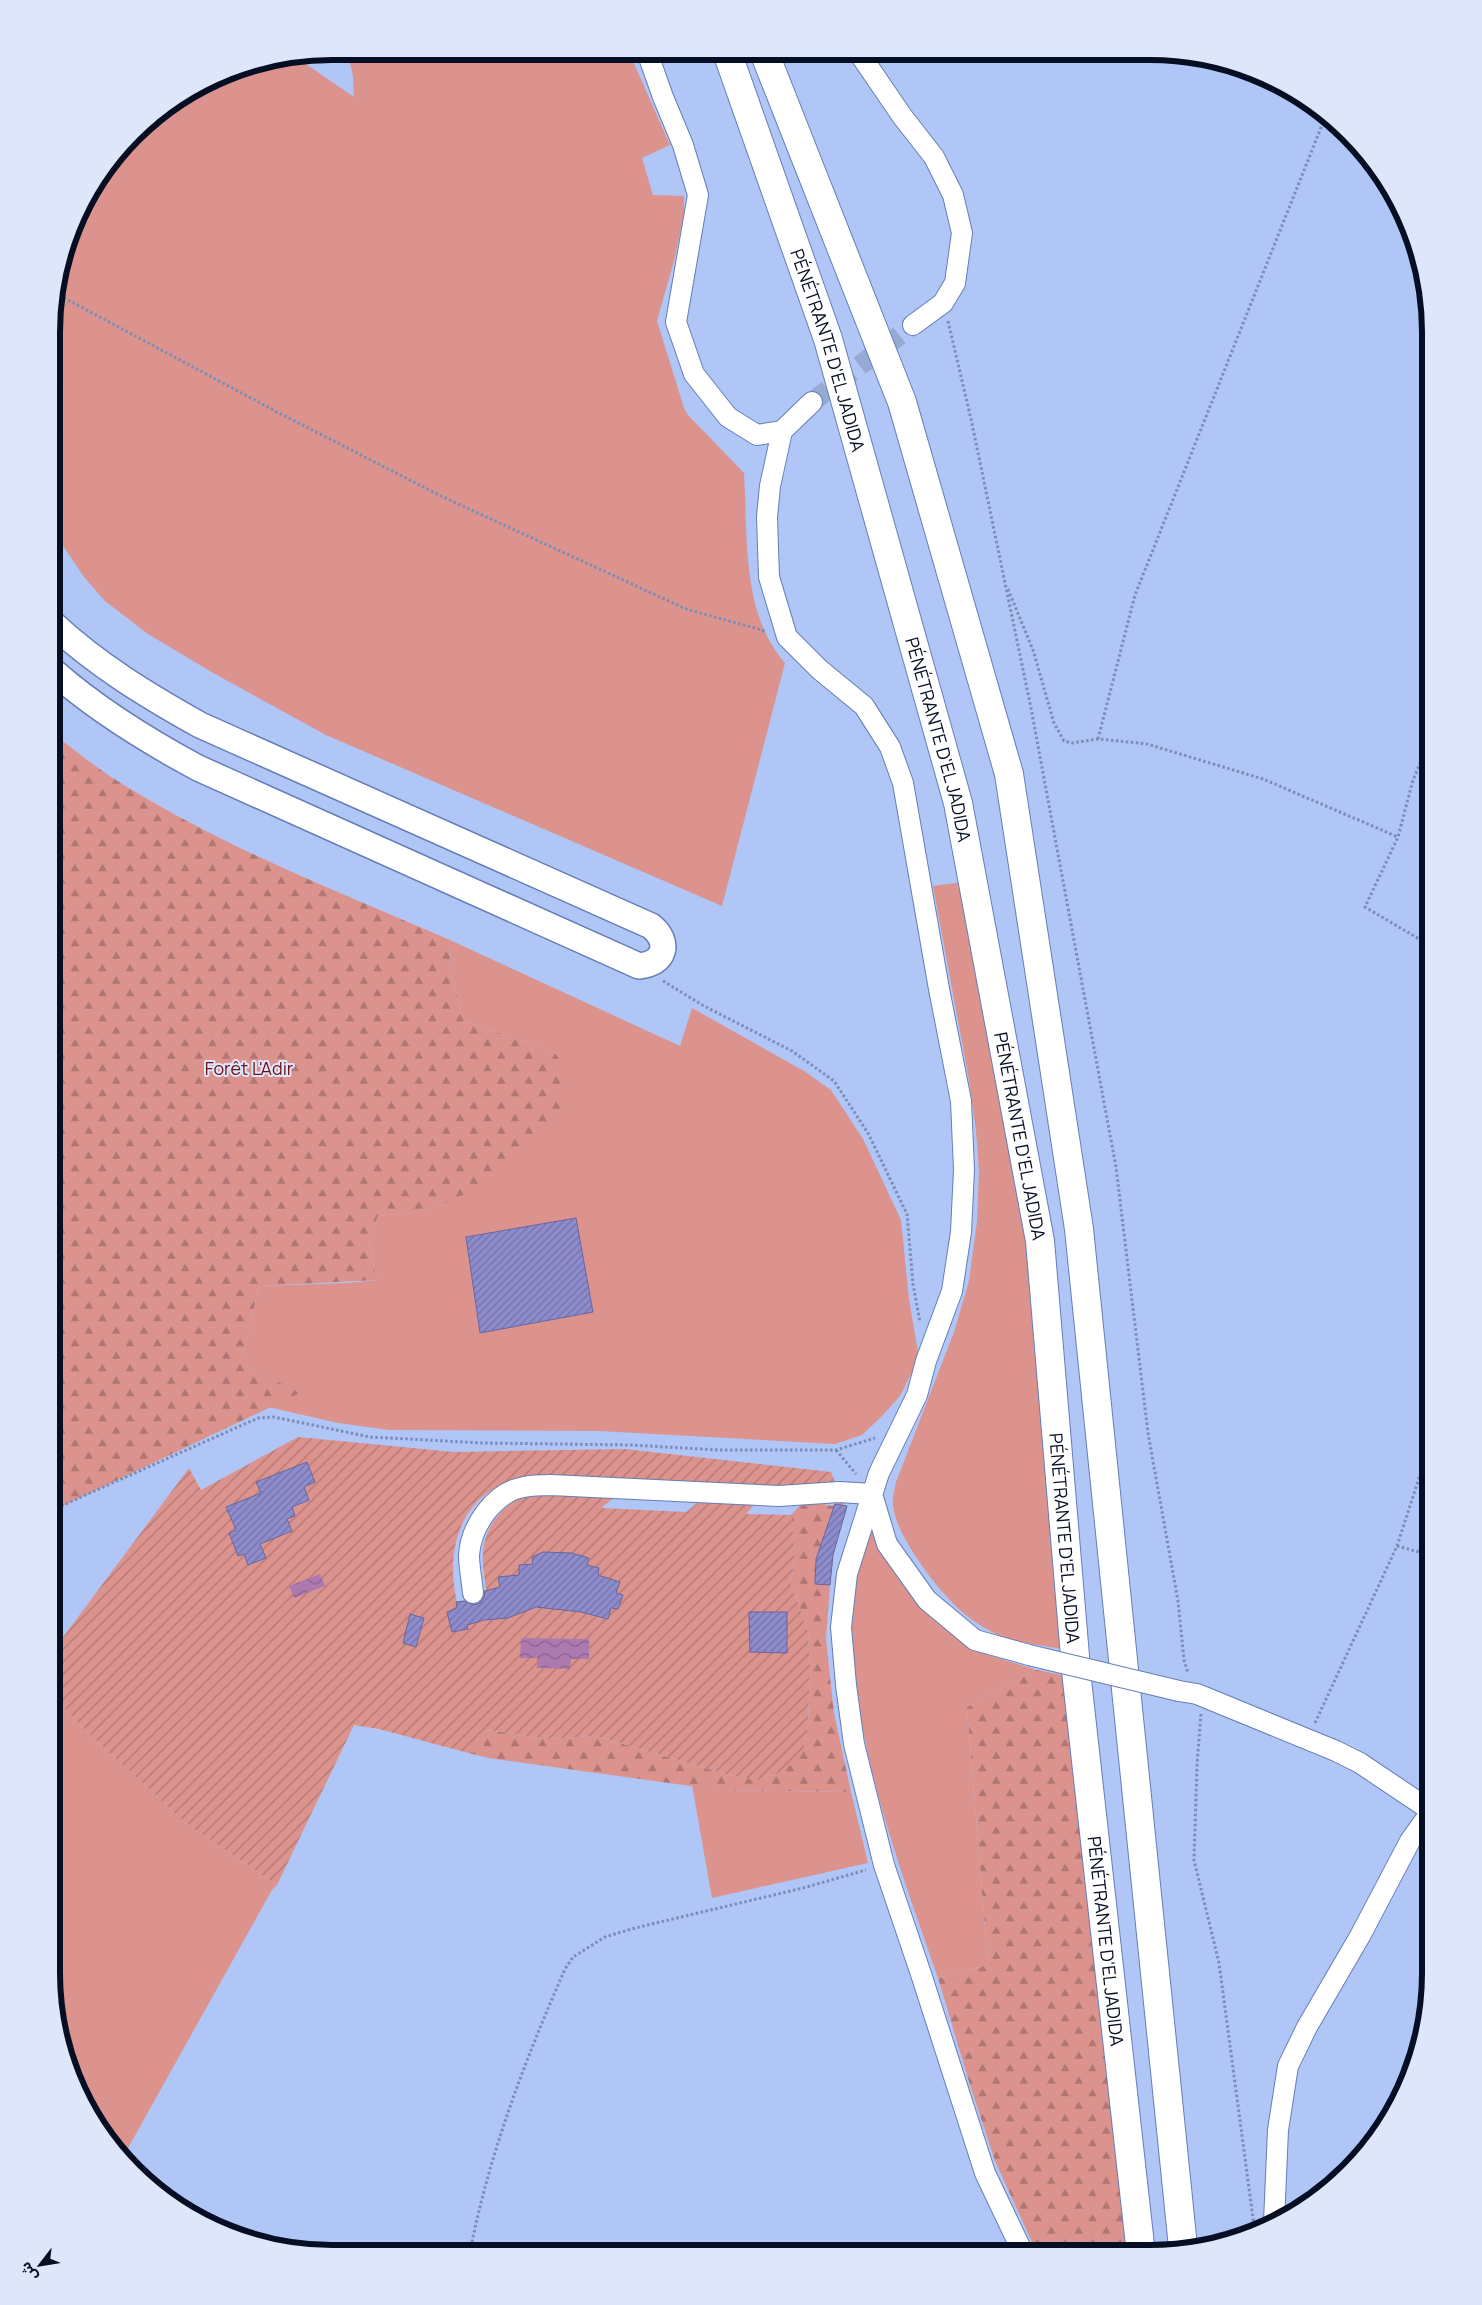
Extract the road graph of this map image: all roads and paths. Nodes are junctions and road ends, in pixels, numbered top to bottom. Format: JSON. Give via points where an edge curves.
{"nodes":[{"id":1,"x":650,"y":60,"type":"edge"},
{"id":2,"x":730,"y":60,"type":"edge"},
{"id":3,"x":767,"y":60,"type":"edge"},
{"id":4,"x":864,"y":60,"type":"edge"},
{"id":5,"x":1323,"y":123,"type":"edge"},
{"id":6,"x":62,"y":297,"type":"edge"},
{"id":7,"x":943,"y":303,"type":"junction"},
{"id":8,"x":913,"y":325,"type":"tunnel mouth"},
{"id":9,"x":812,"y":402,"type":"tunnel mouth"},
{"id":10,"x":782,"y":431,"type":"junction"},
{"id":11,"x":1005,"y":582,"type":"junction"},
{"id":12,"x":60,"y":630,"type":"edge"},
{"id":13,"x":787,"y":637,"type":"junction"},
{"id":14,"x":60,"y":676,"type":"edge"},
{"id":15,"x":1098,"y":739,"type":"junction"},
{"id":16,"x":1422,"y":759,"type":"edge"},
{"id":17,"x":1398,"y":837,"type":"junction"},
{"id":18,"x":1422,"y":941,"type":"edge"},
{"id":19,"x":639,"y":966,"type":"junction"},
{"id":20,"x":920,"y":1323,"type":"dead end"},
{"id":21,"x":900,"y":1430,"type":"junction"},
{"id":22,"x":1422,"y":1469,"type":"edge"},
{"id":23,"x":872,"y":1494,"type":"junction"},
{"id":24,"x":60,"y":1506,"type":"edge"},
{"id":25,"x":1397,"y":1546,"type":"junction"},
{"id":26,"x":1422,"y":1553,"type":"edge"},
{"id":27,"x":473,"y":1594,"type":"dead end"},
{"id":28,"x":1188,"y":1693,"type":"junction"},
{"id":29,"x":1308,"y":1740,"type":"junction"},
{"id":30,"x":1422,"y":1806,"type":"edge"},
{"id":31,"x":1422,"y":1823,"type":"edge"},
{"id":32,"x":884,"y":1865,"type":"junction"},
{"id":33,"x":1274,"y":2215,"type":"edge"},
{"id":34,"x":1253,"y":2224,"type":"edge"},
{"id":35,"x":1183,"y":2243,"type":"edge"},
{"id":36,"x":472,"y":2245,"type":"edge"},
{"id":37,"x":1020,"y":2245,"type":"edge"},
{"id":38,"x":1140,"y":2245,"type":"edge"}],
"edges":[{"from":1,"to":10,"type":"street","via":[[684,145],[698,195],[676,322],[694,374],[728,417],[757,435]]},
{"from":2,"to":38,"type":"highway","name":"PÉNÉTRANTE D'EL JADIDA","via":[[828,339],[958,803],[1040,1241],[1077,1680]]},
{"from":3,"to":35,"type":"highway","via":[[902,402],[1010,774],[1079,1230]]},
{"from":4,"to":7,"type":"street","via":[[934,157],[953,195],[962,232],[955,282]]},
{"from":5,"to":15,"type":"path","via":[[1135,594]]},
{"from":6,"to":13,"type":"path","via":[[450,500],[686,609]]},
{"from":7,"to":8,"type":"street"},
{"from":7,"to":11,"type":"path"},
{"from":9,"to":10,"type":"street"},
{"from":10,"to":13,"type":"street","via":[[767,516],[769,577]]},
{"from":11,"to":15,"type":"path","via":[[1033,650],[1059,735],[1072,743]]},
{"from":11,"to":28,"type":"path","via":[[1116,1167],[1148,1434],[1178,1601]]},
{"from":12,"to":19,"type":"street","via":[[103,666],[200,725],[651,926],[663,941],[662,951],[658,960]]},
{"from":13,"to":21,"type":"street","via":[[819,670],[864,706],[890,747],[903,783],[938,989],[961,1101],[964,1170],[961,1232],[952,1291],[917,1395]]},
{"from":14,"to":19,"type":"street","via":[[110,717],[198,768]]},
{"from":15,"to":17,"type":"path","via":[[1147,744],[1263,779]]},
{"from":16,"to":17,"type":"path"},
{"from":17,"to":18,"type":"path","via":[[1365,907]]},
{"from":19,"to":20,"type":"path","via":[[704,1006],[792,1051],[834,1081],[868,1134],[907,1214]]},
{"from":21,"to":23,"type":"street"},
{"from":21,"to":24,"type":"path","via":[[836,1450],[718,1450],[370,1437],[274,1417],[258,1418]]},
{"from":22,"to":25,"type":"path"},
{"from":23,"to":27,"type":"street","via":[[838,1492],[779,1496],[551,1485],[523,1487],[495,1502],[482,1516],[469,1555]]},
{"from":23,"to":28,"type":"street","bridge":true,"via":[[887,1544],[927,1600],[975,1640]]},
{"from":23,"to":32,"type":"street","via":[[847,1574],[841,1627],[854,1744]]},
{"from":25,"to":26,"type":"path"},
{"from":25,"to":29,"type":"path"},
{"from":28,"to":29,"type":"street"},
{"from":28,"to":34,"type":"path","via":[[1202,1711],[1196,1774],[1194,1860],[1219,1962]]},
{"from":29,"to":30,"type":"street","via":[[1336,1750]]},
{"from":31,"to":33,"type":"street","via":[[1288,2066],[1278,2130]]},
{"from":32,"to":36,"type":"path","via":[[635,1928],[605,1937],[573,1957],[518,2083],[482,2196]]},
{"from":32,"to":37,"type":"street","via":[[984,2173]]}]}
